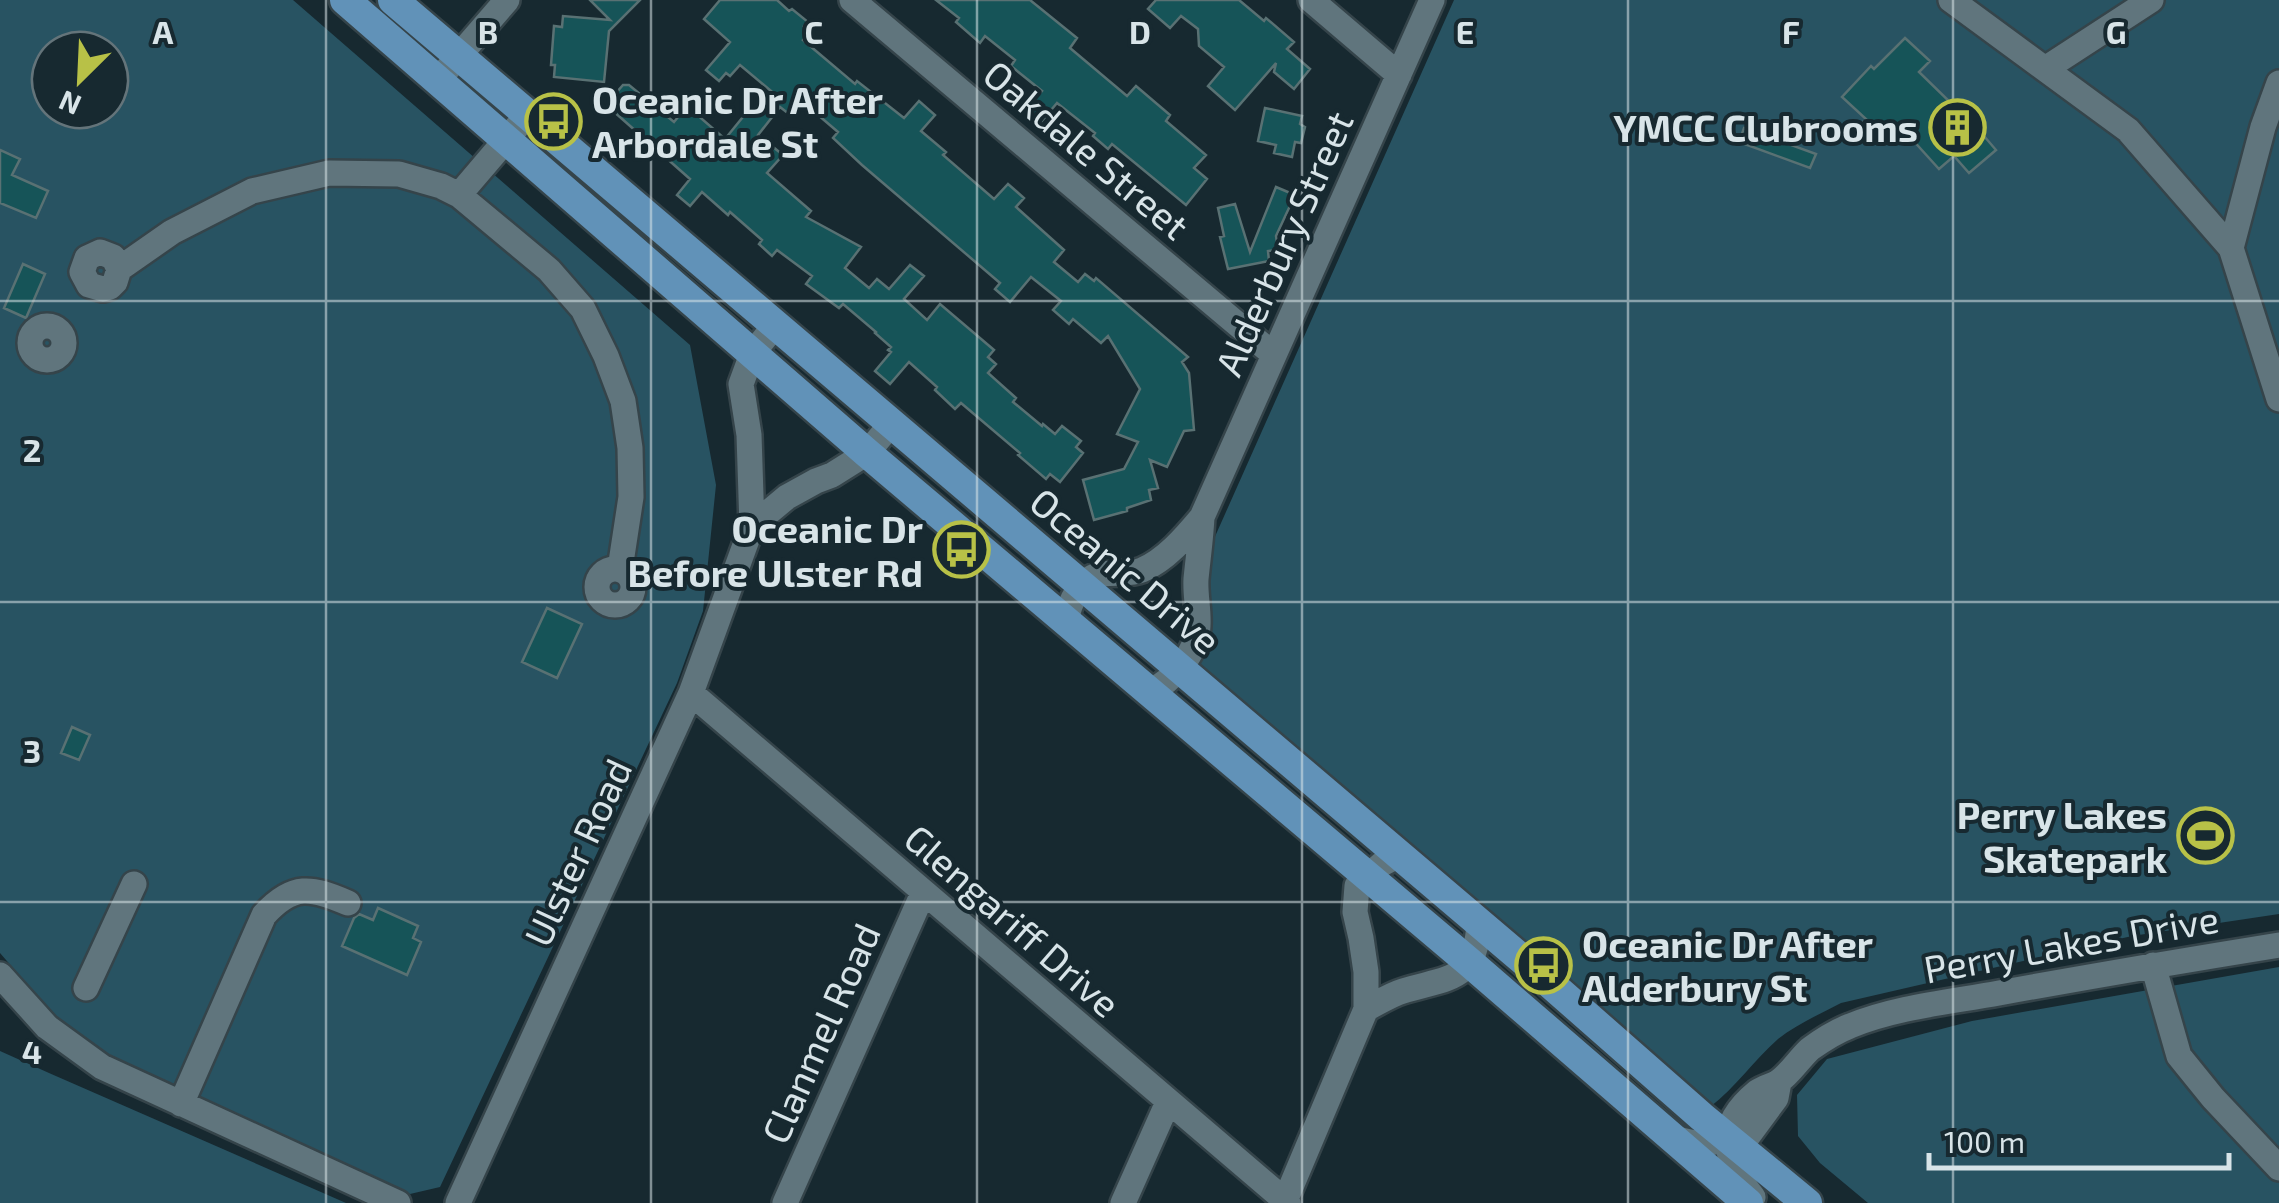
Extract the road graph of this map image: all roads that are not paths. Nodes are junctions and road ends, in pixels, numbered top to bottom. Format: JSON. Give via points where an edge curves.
{"nodes":[{"id":1,"x":344,"y":0,"type":"edge"},
{"id":2,"x":393,"y":0,"type":"edge"},
{"id":3,"x":507,"y":0,"type":"edge"},
{"id":4,"x":852,"y":0,"type":"edge"},
{"id":5,"x":1312,"y":0,"type":"edge"},
{"id":6,"x":1432,"y":0,"type":"edge"},
{"id":7,"x":1952,"y":0,"type":"edge"},
{"id":8,"x":2151,"y":0,"type":"edge"},
{"id":9,"x":460,"y":56,"type":"junction"},
{"id":10,"x":2045,"y":69,"type":"junction"},
{"id":11,"x":1399,"y":74,"type":"junction"},
{"id":12,"x":438,"y":80,"type":"junction"},
{"id":13,"x":2279,"y":83,"type":"edge"},
{"id":14,"x":528,"y":114,"type":"junction"},
{"id":15,"x":506,"y":140,"type":"junction"},
{"id":16,"x":460,"y":195,"type":"junction"},
{"id":17,"x":2231,"y":248,"type":"junction"},
{"id":18,"x":119,"y":269,"type":"dead end"},
{"id":19,"x":776,"y":324,"type":"junction"},
{"id":20,"x":752,"y":354,"type":"junction"},
{"id":21,"x":1274,"y":355,"type":"junction"},
{"id":22,"x":2279,"y":399,"type":"edge"},
{"id":23,"x":892,"y":423,"type":"junction"},
{"id":24,"x":867,"y":453,"type":"junction"},
{"id":25,"x":1202,"y":517,"type":"junction"},
{"id":26,"x":752,"y":526,"type":"junction"},
{"id":27,"x":620,"y":569,"type":"dead end"},
{"id":28,"x":1082,"y":586,"type":"junction"},
{"id":29,"x":1066,"y":622,"type":"junction"},
{"id":30,"x":1178,"y":667,"type":"junction"},
{"id":31,"x":1148,"y":692,"type":"junction"},
{"id":32,"x":692,"y":693,"type":"junction"},
{"id":33,"x":1399,"y":855,"type":"junction"},
{"id":34,"x":1367,"y":876,"type":"junction"},
{"id":35,"x":134,"y":884,"type":"dead end"},
{"id":36,"x":923,"y":893,"type":"junction"},
{"id":37,"x":348,"y":904,"type":"dead end"},
{"id":38,"x":1479,"y":923,"type":"junction"},
{"id":39,"x":2279,"y":946,"type":"edge"},
{"id":40,"x":1468,"y":962,"type":"junction"},
{"id":41,"x":2153,"y":965,"type":"junction"},
{"id":42,"x":0,"y":975,"type":"edge"},
{"id":43,"x":86,"y":988,"type":"dead end"},
{"id":44,"x":1366,"y":1009,"type":"junction"},
{"id":45,"x":1168,"y":1102,"type":"junction"},
{"id":46,"x":180,"y":1104,"type":"junction"},
{"id":47,"x":1670,"y":1137,"type":"junction"},
{"id":48,"x":1728,"y":1138,"type":"junction"},
{"id":49,"x":2279,"y":1168,"type":"edge"},
{"id":50,"x":1286,"y":1202,"type":"edge"},
{"id":51,"x":398,"y":1203,"type":"edge"},
{"id":52,"x":458,"y":1203,"type":"edge"},
{"id":53,"x":786,"y":1203,"type":"edge"},
{"id":54,"x":1123,"y":1203,"type":"edge"},
{"id":55,"x":1748,"y":1203,"type":"edge"},
{"id":56,"x":1758,"y":1203,"type":"edge"},
{"id":57,"x":1807,"y":1203,"type":"edge"}],
"edges":[{"from":1,"to":12,"type":"main road","name":"Oceanic Drive"},
{"from":2,"to":9,"type":"main road","name":"Oceanic Drive"},
{"from":3,"to":9,"type":"street"},
{"from":4,"to":21,"type":"street","name":"Oakdale Street"},
{"from":5,"to":11,"type":"street"},
{"from":6,"to":11,"type":"street","name":"Alderbury Street"},
{"from":7,"to":10,"type":"street"},
{"from":8,"to":10,"type":"street"},
{"from":9,"to":12,"type":"street"},
{"from":9,"to":14,"type":"main road","name":"Oceanic Drive"},
{"from":10,"to":17,"type":"street","via":[[2128,130]]},
{"from":11,"to":21,"type":"street","name":"Alderbury Street"},
{"from":12,"to":15,"type":"main road","name":"Oceanic Drive"},
{"from":13,"to":17,"type":"street"},
{"from":14,"to":15,"type":"street"},
{"from":14,"to":19,"type":"main road","name":"Oceanic Drive"},
{"from":15,"to":16,"type":"street"},
{"from":15,"to":20,"type":"main road","name":"Oceanic Drive"},
{"from":16,"to":18,"type":"street","via":[[399,174],[329,173],[252,190]]},
{"from":16,"to":27,"type":"street","via":[[549,270],[583,309],[606,356],[623,401],[630,448],[631,497]]},
{"from":17,"to":22,"type":"street"},
{"from":19,"to":20,"type":"street","name":"Ulster Road"},
{"from":19,"to":23,"type":"main road","name":"Oceanic Drive"},
{"from":20,"to":24,"type":"main road","name":"Oceanic Drive"},
{"from":20,"to":26,"type":"street","name":"Ulster Road","via":[[741,384]]},
{"from":21,"to":25,"type":"street","name":"Alderbury Street"},
{"from":23,"to":24,"type":"street"},
{"from":23,"to":28,"type":"main road","name":"Oceanic Drive"},
{"from":24,"to":26,"type":"street","via":[[787,497]]},
{"from":24,"to":29,"type":"main road","name":"Oceanic Drive"},
{"from":25,"to":28,"type":"street","name":"Alderbury Street","via":[[1156,562],[1094,576]]},
{"from":25,"to":30,"type":"street","name":"Alderbury Street","via":[[1198,625]]},
{"from":26,"to":32,"type":"street","name":"Ulster Road"},
{"from":28,"to":29,"type":"street"},
{"from":28,"to":30,"type":"main road","name":"Oceanic Drive"},
{"from":29,"to":31,"type":"main road","name":"Oceanic Drive"},
{"from":30,"to":31,"type":"street","name":"Alderbury Street"},
{"from":30,"to":33,"type":"main road","name":"Oceanic Drive"},
{"from":31,"to":34,"type":"main road","name":"Oceanic Drive"},
{"from":32,"to":36,"type":"street","name":"Glengariff Drive"},
{"from":32,"to":52,"type":"street","name":"Ulster Road"},
{"from":33,"to":34,"type":"street"},
{"from":33,"to":38,"type":"main road","name":"Oceanic Drive"},
{"from":34,"to":40,"type":"main road","name":"Oceanic Drive"},
{"from":34,"to":44,"type":"street","via":[[1357,886],[1355,912]]},
{"from":35,"to":43,"type":"street"},
{"from":36,"to":45,"type":"street","name":"Glengariff Drive"},
{"from":36,"to":53,"type":"street","name":"Clanmel Road"},
{"from":37,"to":46,"type":"street","via":[[320,891],[296,891],[264,915]]},
{"from":38,"to":40,"type":"street"},
{"from":38,"to":48,"type":"main road","name":"Oceanic Drive"},
{"from":39,"to":41,"type":"street","name":"Perry Lakes Drive"},
{"from":40,"to":44,"type":"street","via":[[1456,977]]},
{"from":40,"to":47,"type":"main road","name":"Oceanic Drive"},
{"from":41,"to":48,"type":"street","name":"Perry Lakes Drive","via":[[1902,1010],[1848,1026],[1748,1100]]},
{"from":41,"to":49,"type":"street","via":[[2178,1056]]},
{"from":42,"to":46,"type":"street","via":[[47,1027],[102,1068]]},
{"from":44,"to":50,"type":"street"},
{"from":45,"to":50,"type":"street","name":"Glengariff Drive"},
{"from":45,"to":54,"type":"street"},
{"from":46,"to":51,"type":"street"},
{"from":47,"to":48,"type":"street","via":[[1694,1143]]},
{"from":47,"to":55,"type":"main road","name":"Oceanic Drive"},
{"from":48,"to":56,"type":"street","via":[[1736,1176]]},
{"from":48,"to":57,"type":"main road","name":"Oceanic Drive"}]}
